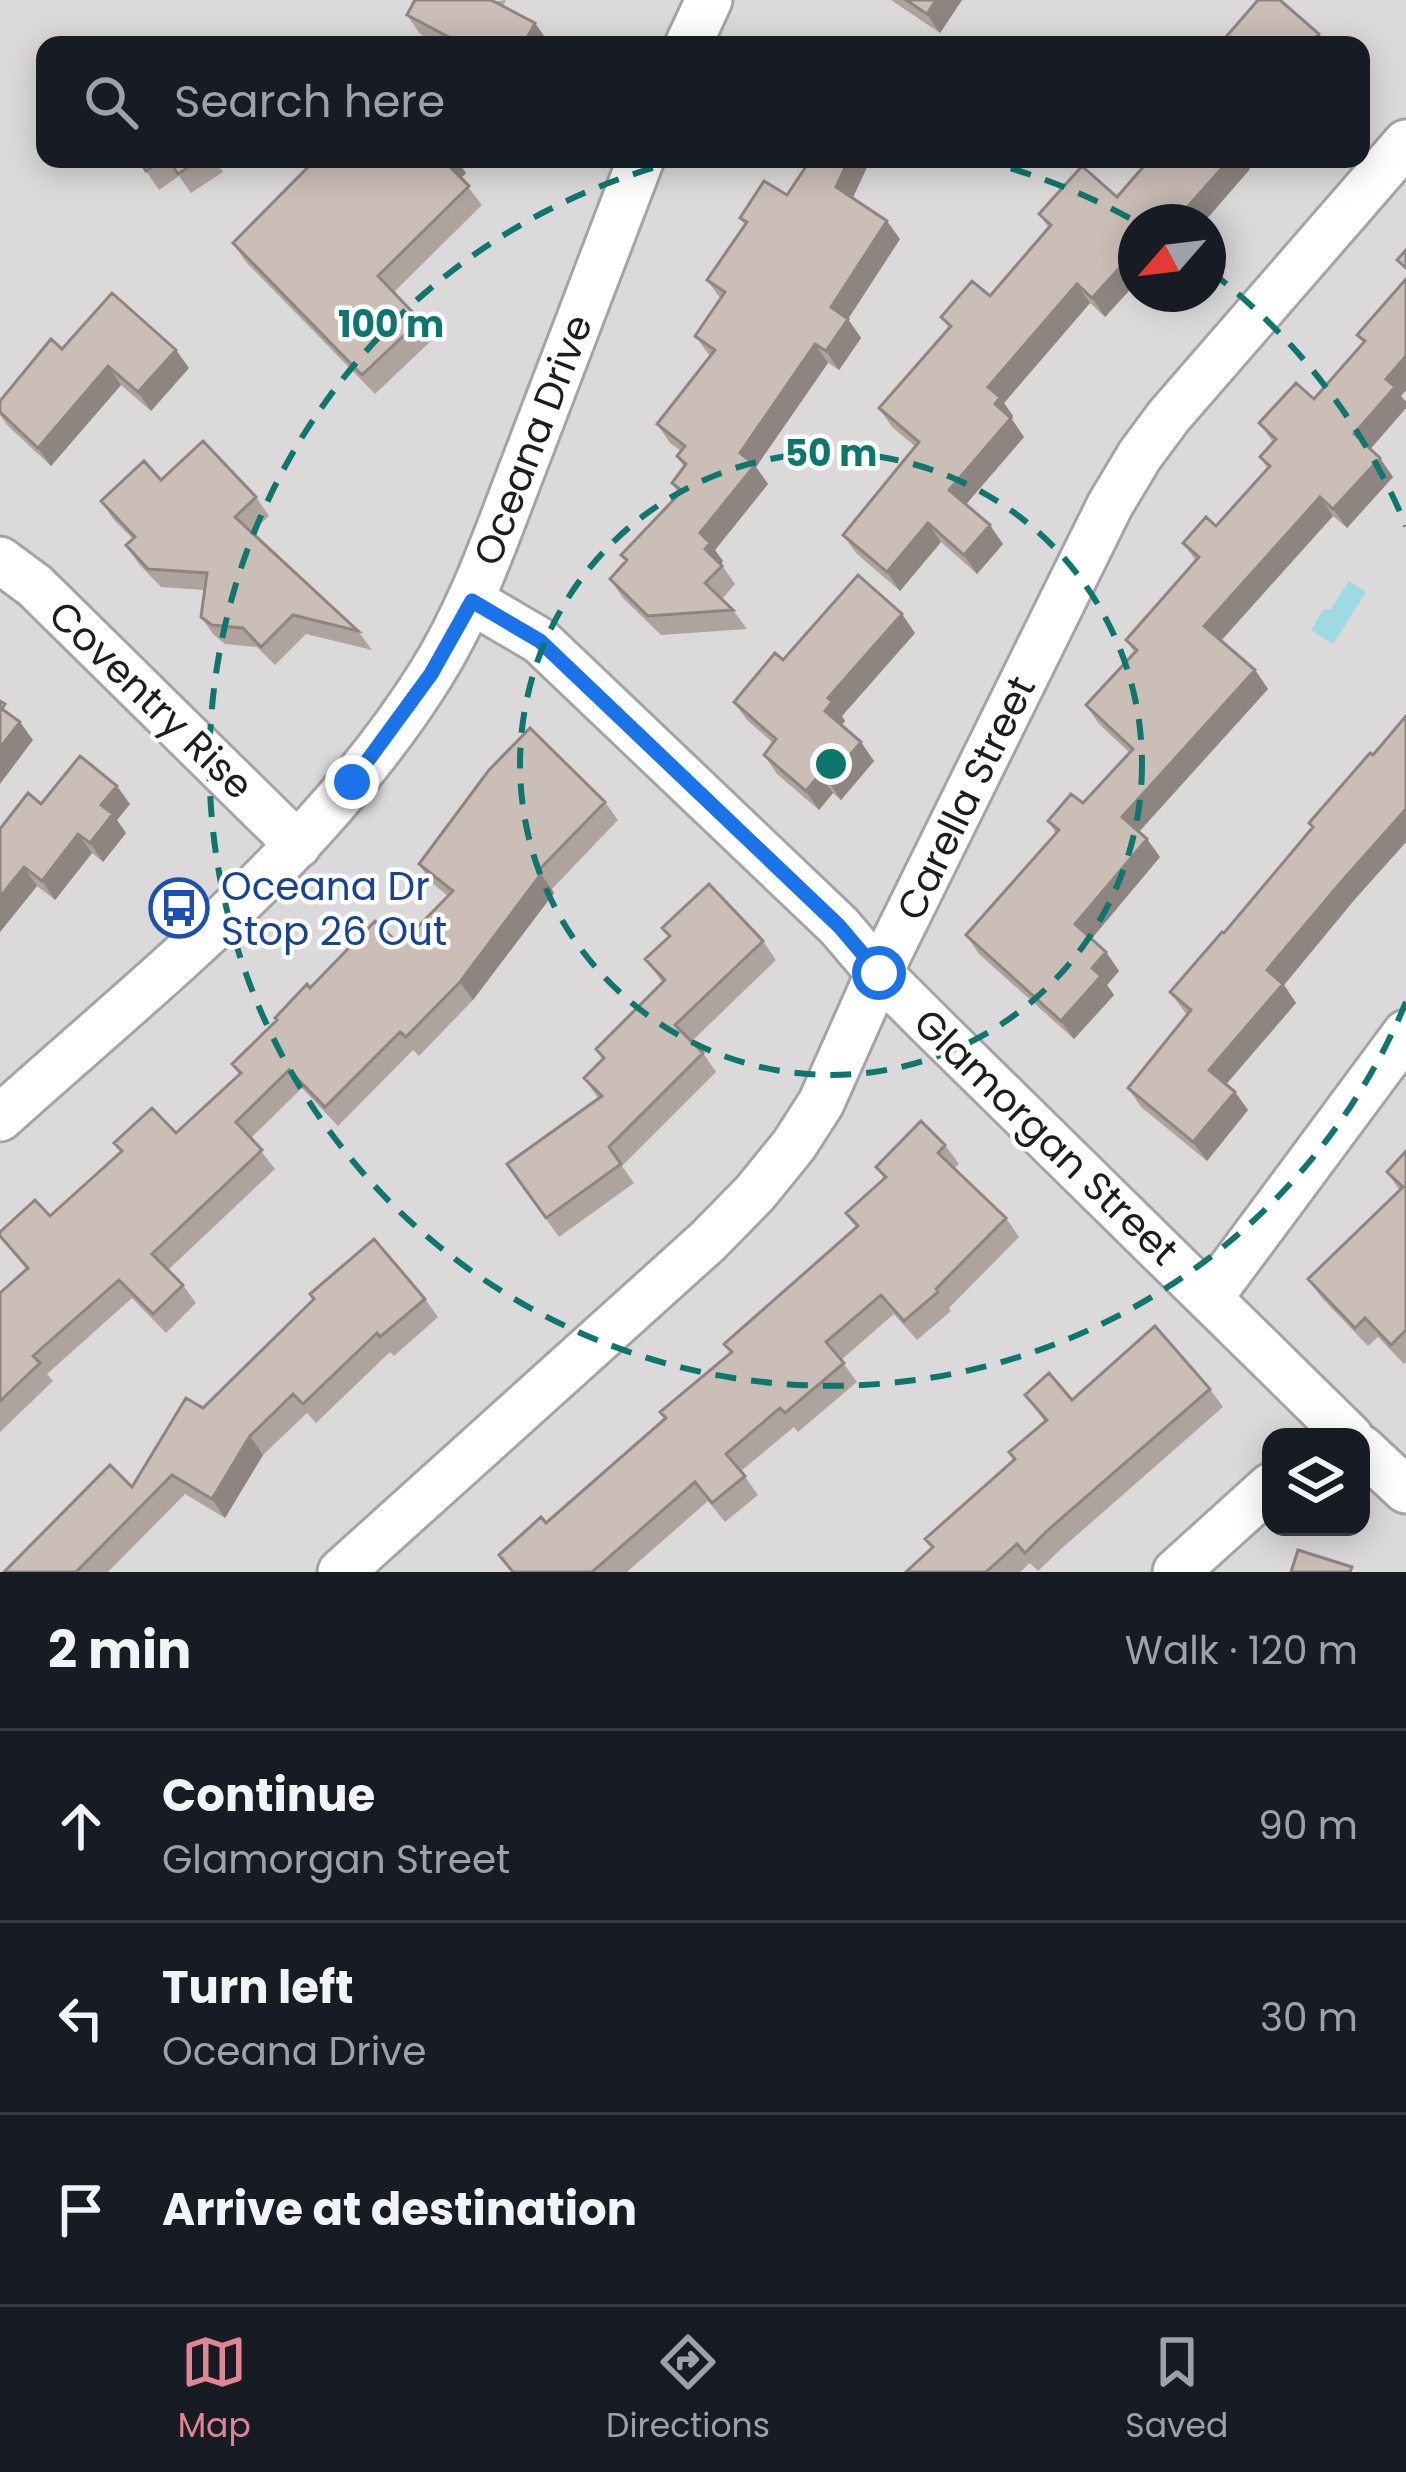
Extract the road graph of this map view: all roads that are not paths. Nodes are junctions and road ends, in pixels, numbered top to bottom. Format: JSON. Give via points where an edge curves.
{"nodes":[{"id":1,"x":709,"y":0,"type":"edge"},
{"id":2,"x":692,"y":36,"type":"edge"},
{"id":3,"x":1406,"y":143,"type":"edge"},
{"id":4,"x":638,"y":168,"type":"edge"},
{"id":5,"x":0,"y":560,"type":"edge"},
{"id":6,"x":472,"y":601,"type":"junction"},
{"id":7,"x":298,"y":844,"type":"junction"},
{"id":8,"x":879,"y":973,"type":"junction"},
{"id":9,"x":1406,"y":1033,"type":"edge"},
{"id":10,"x":0,"y":1118,"type":"edge"},
{"id":11,"x":1210,"y":1298,"type":"junction"},
{"id":12,"x":1334,"y":1428,"type":"edge"},
{"id":13,"x":1370,"y":1460,"type":"edge"},
{"id":14,"x":1406,"y":1490,"type":"edge"},
{"id":15,"x":1262,"y":1494,"type":"edge"},
{"id":16,"x":341,"y":1572,"type":"edge"},
{"id":17,"x":1176,"y":1572,"type":"edge"}],
"edges":[{"from":1,"to":2,"type":"street"},
{"from":3,"to":8,"type":"street","name":"Carella Street","via":[[1140,455]]},
{"from":4,"to":6,"type":"street","name":"Oceana Drive"},
{"from":5,"to":7,"type":"street","name":"Coventry Rise"},
{"from":6,"to":7,"type":"street","name":"Oceana Drive","via":[[399,720]]},
{"from":6,"to":8,"type":"street","name":"Glamorgan Street","via":[[540,641]]},
{"from":7,"to":10,"type":"street","name":"Oceana Drive"},
{"from":8,"to":11,"type":"street","name":"Glamorgan Street"},
{"from":8,"to":16,"type":"street","name":"Carella Street","via":[[821,1103],[754,1193]]},
{"from":9,"to":11,"type":"street"},
{"from":11,"to":12,"type":"street","name":"Glamorgan Street"},
{"from":13,"to":14,"type":"street","name":"Glamorgan Street"},
{"from":15,"to":17,"type":"street"}]}
